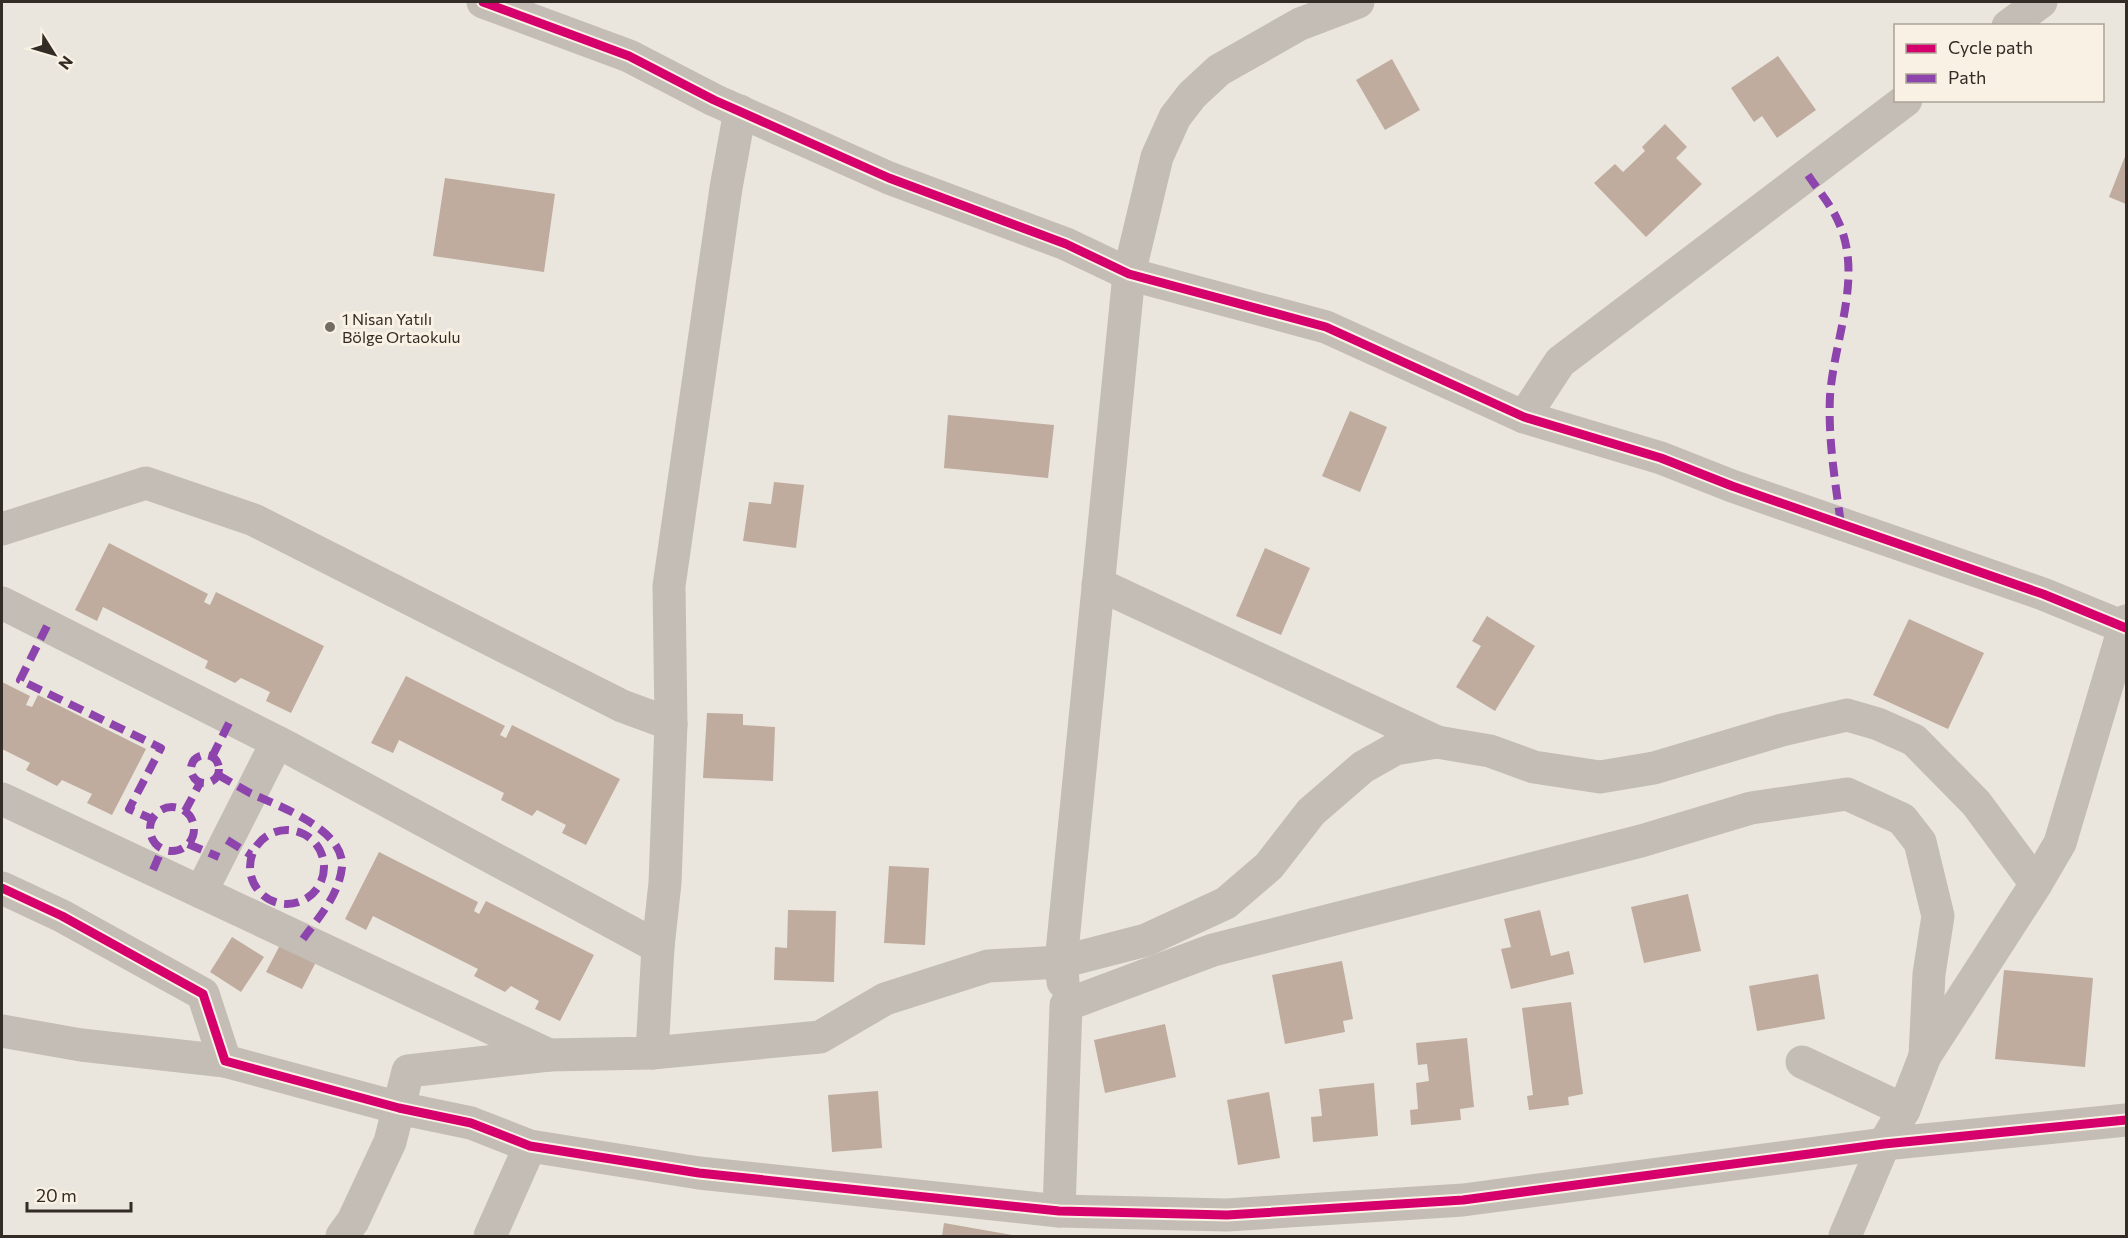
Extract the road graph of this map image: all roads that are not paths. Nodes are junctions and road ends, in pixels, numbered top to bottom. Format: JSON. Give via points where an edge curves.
{"nodes":[{"id":1,"x":483,"y":2,"type":"edge"},
{"id":2,"x":1358,"y":2,"type":"edge"},
{"id":3,"x":2041,"y":2,"type":"edge"},
{"id":4,"x":2011,"y":24,"type":"edge"},
{"id":5,"x":1903,"y":102,"type":"edge"},
{"id":6,"x":740,"y":111,"type":"junction"},
{"id":7,"x":1129,"y":274,"type":"junction"},
{"id":8,"x":1524,"y":417,"type":"junction"},
{"id":9,"x":2,"y":530,"type":"edge"},
{"id":10,"x":1098,"y":584,"type":"junction"},
{"id":11,"x":2,"y":603,"type":"edge"},
{"id":12,"x":2126,"y":626,"type":"edge"},
{"id":13,"x":671,"y":724,"type":"junction"},
{"id":14,"x":277,"y":742,"type":"junction"},
{"id":15,"x":1437,"y":742,"type":"junction"},
{"id":16,"x":2,"y":799,"type":"edge"},
{"id":17,"x":2036,"y":884,"type":"junction"},
{"id":18,"x":2,"y":888,"type":"edge"},
{"id":19,"x":201,"y":892,"type":"junction"},
{"id":20,"x":658,"y":947,"type":"junction"},
{"id":21,"x":1061,"y":962,"type":"junction"},
{"id":22,"x":1066,"y":1005,"type":"junction"},
{"id":23,"x":2,"y":1031,"type":"edge"},
{"id":24,"x":652,"y":1053,"type":"junction"},
{"id":25,"x":549,"y":1055,"type":"junction"},
{"id":26,"x":1925,"y":1056,"type":"junction"},
{"id":27,"x":225,"y":1061,"type":"junction"},
{"id":28,"x":1802,"y":1062,"type":"dead end"},
{"id":29,"x":399,"y":1108,"type":"junction"},
{"id":30,"x":1904,"y":1110,"type":"junction"},
{"id":31,"x":2127,"y":1120,"type":"edge"},
{"id":32,"x":1884,"y":1144,"type":"junction"},
{"id":33,"x":530,"y":1146,"type":"junction"},
{"id":34,"x":1059,"y":1211,"type":"junction"},
{"id":35,"x":342,"y":1236,"type":"edge"},
{"id":36,"x":490,"y":1236,"type":"edge"},
{"id":37,"x":1845,"y":1236,"type":"edge"}],
"edges":[{"from":1,"to":6,"type":"street","via":[[629,56]]},
{"from":2,"to":7,"type":"street","via":[[1290,30],[1219,70],[1192,95],[1175,117],[1157,157]]},
{"from":3,"to":4,"type":"street"},
{"from":5,"to":8,"type":"street","via":[[1560,362]]},
{"from":6,"to":7,"type":"street","via":[[889,178],[1066,244]]},
{"from":6,"to":13,"type":"street","via":[[669,586]]},
{"from":7,"to":8,"type":"street","via":[[1326,327]]},
{"from":7,"to":10,"type":"street"},
{"from":8,"to":12,"type":"street","via":[[1661,458]]},
{"from":9,"to":13,"type":"street","via":[[146,483],[254,520],[622,705]]},
{"from":10,"to":15,"type":"street"},
{"from":10,"to":21,"type":"street"},
{"from":11,"to":14,"type":"street"},
{"from":12,"to":17,"type":"street","via":[[2060,843]]},
{"from":13,"to":20,"type":"street","via":[[665,883]]},
{"from":14,"to":19,"type":"street"},
{"from":14,"to":20,"type":"street"},
{"from":15,"to":17,"type":"street","via":[[1490,752],[1534,767],[1600,777],[1654,768],[1847,715],[1914,740],[1976,803]]},
{"from":15,"to":21,"type":"street","via":[[1395,749],[1363,767],[1311,812],[1269,866],[1226,903],[1146,940]]},
{"from":16,"to":19,"type":"street"},
{"from":17,"to":26,"type":"street"},
{"from":18,"to":27,"type":"street","via":[[62,916],[203,994]]},
{"from":19,"to":25,"type":"street"},
{"from":20,"to":24,"type":"street"},
{"from":21,"to":22,"type":"street"},
{"from":21,"to":24,"type":"street","via":[[988,966],[885,999],[820,1037]]},
{"from":22,"to":26,"type":"street","via":[[1213,950],[1641,841],[1751,808],[1847,794],[1902,819],[1920,842],[1938,916],[1929,974]]},
{"from":22,"to":34,"type":"street"},
{"from":23,"to":27,"type":"street","via":[[81,1045]]},
{"from":24,"to":25,"type":"street"},
{"from":25,"to":29,"type":"street","via":[[408,1071]]},
{"from":26,"to":30,"type":"street"},
{"from":27,"to":29,"type":"street"},
{"from":28,"to":30,"type":"street"},
{"from":29,"to":33,"type":"street","via":[[471,1123]]},
{"from":29,"to":35,"type":"street","via":[[390,1142]]},
{"from":30,"to":32,"type":"street"},
{"from":31,"to":32,"type":"street"},
{"from":32,"to":34,"type":"street","via":[[1463,1200],[1227,1215]]},
{"from":32,"to":37,"type":"street"},
{"from":33,"to":34,"type":"street","via":[[699,1173]]},
{"from":33,"to":36,"type":"street"}]}
